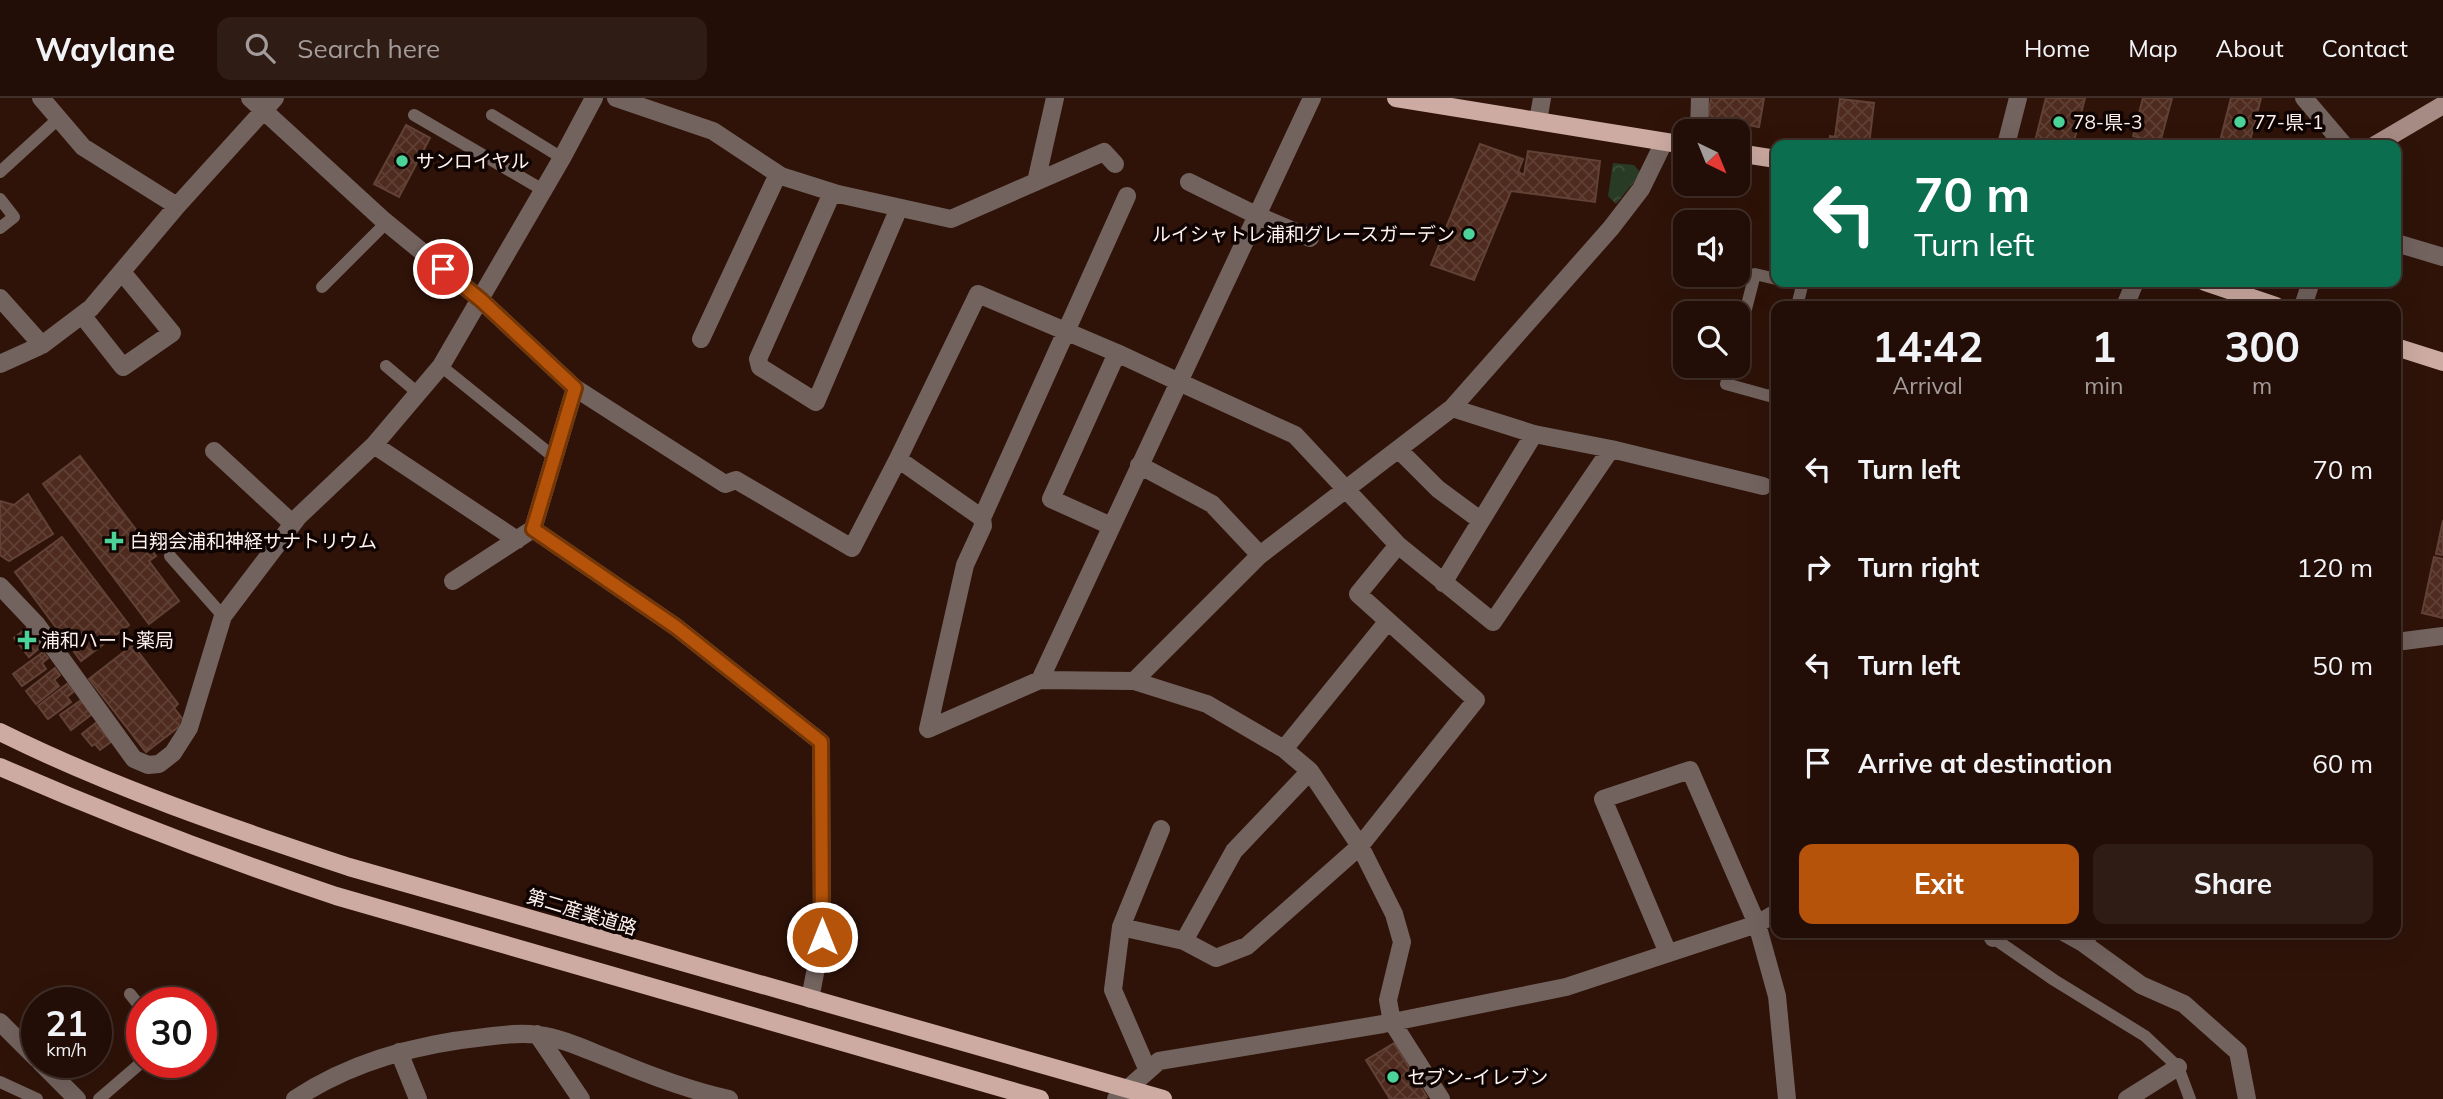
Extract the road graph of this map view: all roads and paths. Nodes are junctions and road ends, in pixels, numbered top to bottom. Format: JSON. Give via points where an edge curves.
{"nodes":[{"id":1,"x":41,"y":98,"type":"edge"},
{"id":2,"x":250,"y":98,"type":"edge"},
{"id":3,"x":594,"y":98,"type":"edge"},
{"id":4,"x":616,"y":98,"type":"edge"},
{"id":5,"x":1055,"y":98,"type":"edge"},
{"id":6,"x":1312,"y":98,"type":"edge"},
{"id":7,"x":1396,"y":98,"type":"edge"},
{"id":8,"x":1542,"y":98,"type":"edge"},
{"id":9,"x":1700,"y":98,"type":"edge"},
{"id":10,"x":2018,"y":98,"type":"edge"},
{"id":11,"x":2304,"y":98,"type":"edge"},
{"id":12,"x":1436,"y":102,"type":"edge"},
{"id":13,"x":270,"y":105,"type":"edge"},
{"id":14,"x":2443,"y":105,"type":"edge"},
{"id":15,"x":414,"y":115,"type":"dead end"},
{"id":16,"x":492,"y":115,"type":"dead end"},
{"id":17,"x":58,"y":119,"type":"junction"},
{"id":18,"x":1699,"y":119,"type":"edge"},
{"id":19,"x":1538,"y":121,"type":"junction"},
{"id":20,"x":2007,"y":140,"type":"edge"},
{"id":21,"x":2340,"y":140,"type":"edge"},
{"id":22,"x":2384,"y":140,"type":"edge"},
{"id":23,"x":1664,"y":142,"type":"junction"},
{"id":24,"x":1673,"y":143,"type":"edge"},
{"id":25,"x":1750,"y":155,"type":"edge"},
{"id":26,"x":562,"y":158,"type":"junction"},
{"id":27,"x":1771,"y":158,"type":"edge"},
{"id":28,"x":1115,"y":164,"type":"dead end"},
{"id":29,"x":0,"y":172,"type":"edge"},
{"id":30,"x":778,"y":174,"type":"junction"},
{"id":31,"x":1036,"y":182,"type":"junction"},
{"id":32,"x":1189,"y":182,"type":"dead end"},
{"id":33,"x":543,"y":190,"type":"junction"},
{"id":34,"x":832,"y":192,"type":"junction"},
{"id":35,"x":1127,"y":196,"type":"dead end"},
{"id":36,"x":0,"y":199,"type":"edge"},
{"id":37,"x":177,"y":206,"type":"junction"},
{"id":38,"x":899,"y":208,"type":"junction"},
{"id":39,"x":1256,"y":215,"type":"junction"},
{"id":40,"x":386,"y":223,"type":"junction"},
{"id":41,"x":0,"y":228,"type":"edge"},
{"id":42,"x":1310,"y":238,"type":"dead end"},
{"id":43,"x":2401,"y":244,"type":"edge"},
{"id":44,"x":2443,"y":257,"type":"edge"},
{"id":45,"x":122,"y":272,"type":"junction"},
{"id":46,"x":1771,"y":278,"type":"edge"},
{"id":47,"x":322,"y":287,"type":"dead end"},
{"id":48,"x":2220,"y":287,"type":"edge"},
{"id":49,"x":0,"y":298,"type":"edge"},
{"id":50,"x":481,"y":300,"type":"junction"},
{"id":51,"x":1748,"y":301,"type":"edge"},
{"id":52,"x":2261,"y":301,"type":"edge"},
{"id":53,"x":82,"y":315,"type":"junction"},
{"id":54,"x":1068,"y":331,"type":"junction"},
{"id":55,"x":701,"y":339,"type":"dead end"},
{"id":56,"x":42,"y":345,"type":"junction"},
{"id":57,"x":2401,"y":349,"type":"edge"},
{"id":58,"x":1117,"y":353,"type":"junction"},
{"id":59,"x":2443,"y":362,"type":"edge"},
{"id":60,"x":0,"y":364,"type":"edge"},
{"id":61,"x":386,"y":366,"type":"dead end"},
{"id":62,"x":441,"y":366,"type":"junction"},
{"id":63,"x":1728,"y":378,"type":"edge"},
{"id":64,"x":1179,"y":382,"type":"junction"},
{"id":65,"x":575,"y":388,"type":"junction"},
{"id":66,"x":419,"y":394,"type":"junction"},
{"id":67,"x":1771,"y":396,"type":"edge"},
{"id":68,"x":1452,"y":408,"type":"junction"},
{"id":69,"x":1534,"y":434,"type":"junction"},
{"id":70,"x":374,"y":445,"type":"junction"},
{"id":71,"x":1611,"y":449,"type":"junction"},
{"id":72,"x":1398,"y":450,"type":"junction"},
{"id":73,"x":214,"y":451,"type":"dead end"},
{"id":74,"x":555,"y":458,"type":"junction"},
{"id":75,"x":898,"y":458,"type":"junction"},
{"id":76,"x":1139,"y":466,"type":"junction"},
{"id":77,"x":1763,"y":486,"type":"dead end"},
{"id":78,"x":1346,"y":489,"type":"junction"},
{"id":79,"x":982,"y":518,"type":"junction"},
{"id":80,"x":1480,"y":520,"type":"junction"},
{"id":81,"x":293,"y":524,"type":"junction"},
{"id":82,"x":1111,"y":526,"type":"junction"},
{"id":83,"x":533,"y":529,"type":"junction"},
{"id":84,"x":517,"y":540,"type":"junction"},
{"id":85,"x":1398,"y":545,"type":"junction"},
{"id":86,"x":1260,"y":555,"type":"junction"},
{"id":87,"x":170,"y":556,"type":"dead end"},
{"id":88,"x":453,"y":581,"type":"dead end"},
{"id":89,"x":1443,"y":583,"type":"junction"},
{"id":90,"x":0,"y":586,"type":"edge"},
{"id":91,"x":223,"y":615,"type":"junction"},
{"id":92,"x":1388,"y":621,"type":"junction"},
{"id":93,"x":2443,"y":636,"type":"edge"},
{"id":94,"x":2401,"y":641,"type":"edge"},
{"id":95,"x":1040,"y":680,"type":"junction"},
{"id":96,"x":1135,"y":681,"type":"junction"},
{"id":97,"x":0,"y":732,"type":"edge"},
{"id":98,"x":1284,"y":749,"type":"junction"},
{"id":99,"x":0,"y":767,"type":"edge"},
{"id":100,"x":1310,"y":771,"type":"junction"},
{"id":101,"x":1161,"y":829,"type":"dead end"},
{"id":102,"x":1360,"y":846,"type":"junction"},
{"id":103,"x":1771,"y":916,"type":"edge"},
{"id":104,"x":1757,"y":924,"type":"junction"},
{"id":105,"x":1121,"y":927,"type":"junction"},
{"id":106,"x":1998,"y":938,"type":"edge"},
{"id":107,"x":2086,"y":938,"type":"edge"},
{"id":108,"x":1184,"y":942,"type":"junction"},
{"id":109,"x":1668,"y":953,"type":"junction"},
{"id":110,"x":810,"y":999,"type":"junction"},
{"id":111,"x":0,"y":1022,"type":"edge"},
{"id":112,"x":1392,"y":1022,"type":"junction"},
{"id":113,"x":537,"y":1034,"type":"junction"},
{"id":114,"x":21,"y":1043,"type":"edge"},
{"id":115,"x":399,"y":1052,"type":"junction"},
{"id":116,"x":2178,"y":1067,"type":"junction"},
{"id":117,"x":1148,"y":1071,"type":"junction"},
{"id":118,"x":126,"y":1076,"type":"edge"},
{"id":119,"x":56,"y":1078,"type":"edge"},
{"id":120,"x":0,"y":1082,"type":"edge"},
{"id":121,"x":1121,"y":1094,"type":"edge"},
{"id":122,"x":703,"y":1096,"type":"edge"},
{"id":123,"x":302,"y":1097,"type":"edge"},
{"id":124,"x":37,"y":1099,"type":"edge"},
{"id":125,"x":77,"y":1099,"type":"edge"},
{"id":126,"x":99,"y":1099,"type":"edge"},
{"id":127,"x":418,"y":1099,"type":"edge"},
{"id":128,"x":581,"y":1099,"type":"edge"},
{"id":129,"x":729,"y":1099,"type":"edge"},
{"id":130,"x":1040,"y":1099,"type":"edge"},
{"id":131,"x":1163,"y":1099,"type":"edge"},
{"id":132,"x":1441,"y":1099,"type":"edge"},
{"id":133,"x":1787,"y":1099,"type":"edge"},
{"id":134,"x":2127,"y":1099,"type":"edge"},
{"id":135,"x":2190,"y":1099,"type":"edge"},
{"id":136,"x":2247,"y":1099,"type":"edge"}],
"edges":[{"from":1,"to":17,"type":"street"},
{"from":2,"to":13,"type":"street"},
{"from":3,"to":26,"type":"street"},
{"from":4,"to":30,"type":"street","via":[[713,131]]},
{"from":5,"to":31,"type":"street"},
{"from":6,"to":39,"type":"street"},
{"from":7,"to":12,"type":"main road"},
{"from":8,"to":19,"type":"street"},
{"from":9,"to":18,"type":"street"},
{"from":10,"to":20,"type":"street"},
{"from":11,"to":21,"type":"street"},
{"from":12,"to":19,"type":"main road"},
{"from":13,"to":37,"type":"street"},
{"from":13,"to":40,"type":"street"},
{"from":14,"to":22,"type":"street"},
{"from":15,"to":33,"type":"lane"},
{"from":16,"to":26,"type":"lane"},
{"from":17,"to":29,"type":"lane"},
{"from":17,"to":37,"type":"street","via":[[83,147]]},
{"from":19,"to":23,"type":"main road"},
{"from":23,"to":24,"type":"main road"},
{"from":23,"to":68,"type":"street","via":[[1641,189],[1611,228]]},
{"from":25,"to":27,"type":"main road"},
{"from":26,"to":33,"type":"street"},
{"from":28,"to":31,"type":"street","via":[[1104,152]]},
{"from":30,"to":34,"type":"street"},
{"from":30,"to":55,"type":"street"},
{"from":31,"to":38,"type":"street","via":[[951,219]]},
{"from":32,"to":39,"type":"street"},
{"from":33,"to":50,"type":"street"},
{"from":34,"to":38,"type":"street"},
{"from":34,"to":38,"type":"street","via":[[758,359],[760,367],[816,402]]},
{"from":35,"to":54,"type":"street"},
{"from":36,"to":41,"type":"lane","via":[[14,217]]},
{"from":37,"to":45,"type":"street"},
{"from":39,"to":42,"type":"street"},
{"from":39,"to":64,"type":"street"},
{"from":40,"to":47,"type":"lane"},
{"from":40,"to":50,"type":"street"},
{"from":43,"to":44,"type":"street"},
{"from":45,"to":53,"type":"street"},
{"from":45,"to":53,"type":"street","via":[[172,333],[123,367]]},
{"from":46,"to":51,"type":"lane","via":[[1755,274]]},
{"from":48,"to":52,"type":"main road"},
{"from":49,"to":56,"type":"street"},
{"from":50,"to":62,"type":"street"},
{"from":50,"to":65,"type":"street"},
{"from":53,"to":56,"type":"street"},
{"from":54,"to":58,"type":"street"},
{"from":54,"to":75,"type":"street","via":[[978,295]]},
{"from":54,"to":79,"type":"street"},
{"from":56,"to":60,"type":"street"},
{"from":57,"to":59,"type":"main road"},
{"from":58,"to":64,"type":"street"},
{"from":58,"to":82,"type":"street","via":[[1051,499]]},
{"from":61,"to":66,"type":"lane"},
{"from":62,"to":66,"type":"street"},
{"from":62,"to":74,"type":"lane"},
{"from":63,"to":67,"type":"lane","via":[[1726,384]]},
{"from":64,"to":76,"type":"street"},
{"from":64,"to":78,"type":"street","via":[[1294,435]]},
{"from":65,"to":74,"type":"street"},
{"from":65,"to":75,"type":"street","via":[[725,484],[736,480],[852,548]]},
{"from":66,"to":70,"type":"street"},
{"from":68,"to":69,"type":"street"},
{"from":68,"to":72,"type":"street"},
{"from":69,"to":71,"type":"street"},
{"from":69,"to":80,"type":"street"},
{"from":70,"to":81,"type":"street"},
{"from":70,"to":84,"type":"street"},
{"from":71,"to":77,"type":"street"},
{"from":71,"to":89,"type":"street","via":[[1493,622]]},
{"from":72,"to":78,"type":"street"},
{"from":72,"to":80,"type":"street","via":[[1438,489]]},
{"from":73,"to":81,"type":"street"},
{"from":74,"to":83,"type":"street"},
{"from":75,"to":79,"type":"street"},
{"from":76,"to":82,"type":"street"},
{"from":76,"to":86,"type":"street","via":[[1212,504]]},
{"from":78,"to":85,"type":"street"},
{"from":78,"to":86,"type":"street"},
{"from":79,"to":95,"type":"street","via":[[983,526],[965,565],[929,729]]},
{"from":80,"to":89,"type":"street"},
{"from":81,"to":91,"type":"street"},
{"from":82,"to":95,"type":"street"},
{"from":83,"to":84,"type":"street"},
{"from":83,"to":110,"type":"street","via":[[676,627],[821,742],[822,937]]},
{"from":84,"to":88,"type":"street"},
{"from":85,"to":89,"type":"street"},
{"from":85,"to":92,"type":"street","via":[[1358,594]]},
{"from":86,"to":96,"type":"street"},
{"from":87,"to":91,"type":"lane"},
{"from":90,"to":91,"type":"street","via":[[37,625],[134,759],[148,765],[159,764],[173,753],[189,728]]},
{"from":92,"to":98,"type":"street"},
{"from":92,"to":102,"type":"street","via":[[1476,700]]},
{"from":93,"to":94,"type":"street"},
{"from":95,"to":96,"type":"street"},
{"from":96,"to":98,"type":"street","via":[[1207,704]]},
{"from":97,"to":110,"type":"main road","name":"第二産業道路","via":[[99,776],[336,863]]},
{"from":98,"to":100,"type":"street"},
{"from":99,"to":130,"type":"main road","via":[[248,867],[336,896]]},
{"from":100,"to":102,"type":"street"},
{"from":100,"to":108,"type":"street","via":[[1234,852]]},
{"from":101,"to":105,"type":"street"},
{"from":102,"to":108,"type":"street","via":[[1247,946],[1216,958]]},
{"from":102,"to":112,"type":"street","via":[[1394,914],[1402,942],[1388,1000]]},
{"from":103,"to":104,"type":"street"},
{"from":104,"to":109,"type":"street"},
{"from":104,"to":109,"type":"street","via":[[1690,770],[1604,799]]},
{"from":104,"to":133,"type":"street","via":[[1777,996]]},
{"from":105,"to":108,"type":"street"},
{"from":105,"to":117,"type":"street","via":[[1113,990]]},
{"from":106,"to":116,"type":"lane","via":[[2054,980],[2145,1035]]},
{"from":107,"to":136,"type":"street","via":[[2141,985],[2184,1004],[2238,1052]]},
{"from":109,"to":112,"type":"street","via":[[1566,987]]},
{"from":110,"to":121,"type":"main road","name":"第二産業道路"},
{"from":111,"to":114,"type":"street"},
{"from":112,"to":117,"type":"street","via":[[1159,1061]]},
{"from":112,"to":132,"type":"street"},
{"from":113,"to":115,"type":"street","via":[[448,1041]]},
{"from":113,"to":122,"type":"street"},
{"from":113,"to":128,"type":"street"},
{"from":115,"to":123,"type":"street","via":[[348,1070]]},
{"from":115,"to":127,"type":"street"},
{"from":116,"to":134,"type":"street"},
{"from":116,"to":135,"type":"lane"},
{"from":117,"to":121,"type":"street"},
{"from":118,"to":126,"type":"lane"},
{"from":119,"to":125,"type":"street"},
{"from":120,"to":124,"type":"lane"},
{"from":121,"to":131,"type":"main road","name":"第二産業道路"},
{"from":122,"to":129,"type":"street"}]}
